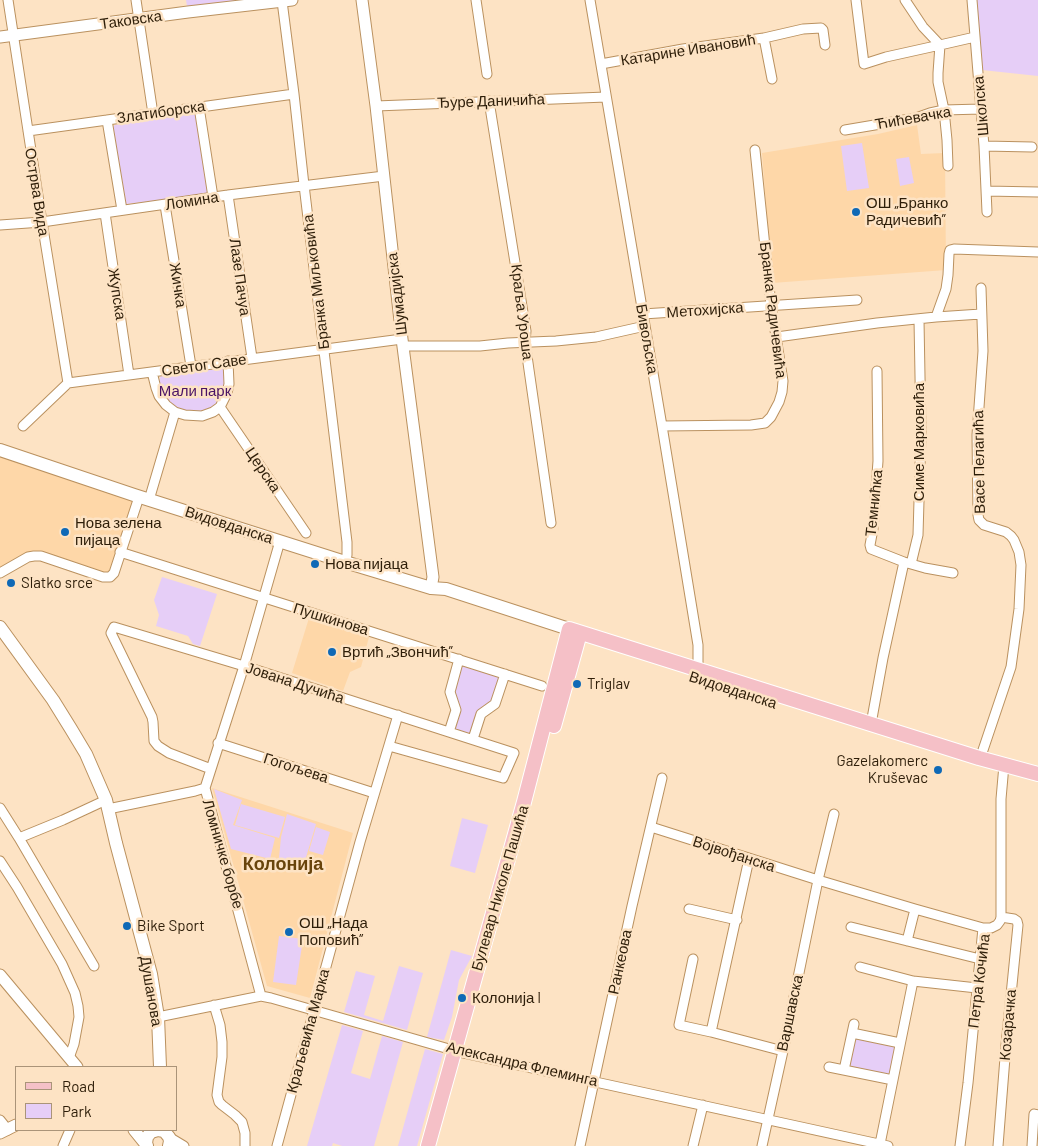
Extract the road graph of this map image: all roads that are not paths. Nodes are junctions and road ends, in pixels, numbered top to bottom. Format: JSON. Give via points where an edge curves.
{"nodes":[{"id":1,"x":8,"y":0,"type":"edge"},
{"id":2,"x":136,"y":0,"type":"edge"},
{"id":3,"x":362,"y":0,"type":"edge"},
{"id":4,"x":476,"y":0,"type":"edge"},
{"id":5,"x":590,"y":0,"type":"edge"},
{"id":6,"x":856,"y":0,"type":"edge"},
{"id":7,"x":905,"y":0,"type":"edge"},
{"id":8,"x":972,"y":0,"type":"edge"},
{"id":9,"x":287,"y":1,"type":"edge"},
{"id":10,"x":139,"y":19,"type":"junction"},
{"id":11,"x":13,"y":35,"type":"junction"},
{"id":12,"x":0,"y":37,"type":"edge"},
{"id":13,"x":975,"y":37,"type":"junction"},
{"id":14,"x":764,"y":38,"type":"junction"},
{"id":15,"x":940,"y":44,"type":"junction"},
{"id":16,"x":825,"y":45,"type":"dead end"},
{"id":17,"x":601,"y":64,"type":"junction"},
{"id":18,"x":487,"y":74,"type":"dead end"},
{"id":19,"x":772,"y":79,"type":"dead end"},
{"id":20,"x":294,"y":94,"type":"junction"},
{"id":21,"x":606,"y":97,"type":"junction"},
{"id":22,"x":489,"y":101,"type":"junction"},
{"id":23,"x":376,"y":106,"type":"junction"},
{"id":24,"x":199,"y":107,"type":"junction"},
{"id":25,"x":981,"y":109,"type":"junction"},
{"id":26,"x":944,"y":110,"type":"junction"},
{"id":27,"x":152,"y":114,"type":"junction"},
{"id":28,"x":107,"y":120,"type":"junction"},
{"id":29,"x":845,"y":130,"type":"dead end"},
{"id":30,"x":28,"y":131,"type":"junction"},
{"id":31,"x":984,"y":146,"type":"junction"},
{"id":32,"x":1032,"y":147,"type":"dead end"},
{"id":33,"x":755,"y":150,"type":"dead end"},
{"id":34,"x":948,"y":166,"type":"dead end"},
{"id":35,"x":384,"y":176,"type":"junction"},
{"id":36,"x":304,"y":185,"type":"junction"},
{"id":37,"x":986,"y":192,"type":"junction"},
{"id":38,"x":1038,"y":192,"type":"edge"},
{"id":39,"x":228,"y":195,"type":"junction"},
{"id":40,"x":213,"y":197,"type":"junction"},
{"id":41,"x":165,"y":205,"type":"junction"},
{"id":42,"x":122,"y":210,"type":"junction"},
{"id":43,"x":987,"y":212,"type":"dead end"},
{"id":44,"x":105,"y":213,"type":"junction"},
{"id":45,"x":42,"y":222,"type":"junction"},
{"id":46,"x":0,"y":225,"type":"edge"},
{"id":47,"x":1038,"y":252,"type":"edge"},
{"id":48,"x":981,"y":288,"type":"dead end"},
{"id":49,"x":857,"y":300,"type":"dead end"},
{"id":50,"x":770,"y":305,"type":"junction"},
{"id":51,"x":643,"y":314,"type":"junction"},
{"id":52,"x":981,"y":314,"type":"junction"},
{"id":53,"x":936,"y":317,"type":"junction"},
{"id":54,"x":919,"y":320,"type":"junction"},
{"id":55,"x":645,"y":326,"type":"junction"},
{"id":56,"x":777,"y":337,"type":"junction"},
{"id":57,"x":403,"y":342,"type":"junction"},
{"id":58,"x":525,"y":342,"type":"junction"},
{"id":59,"x":324,"y":348,"type":"junction"},
{"id":60,"x":252,"y":358,"type":"junction"},
{"id":61,"x":228,"y":361,"type":"junction"},
{"id":62,"x":191,"y":366,"type":"junction"},
{"id":63,"x":877,"y":371,"type":"dead end"},
{"id":64,"x":152,"y":372,"type":"junction"},
{"id":65,"x":129,"y":375,"type":"junction"},
{"id":66,"x":68,"y":383,"type":"junction"},
{"id":67,"x":220,"y":407,"type":"junction"},
{"id":68,"x":175,"y":412,"type":"junction"},
{"id":69,"x":23,"y":426,"type":"dead end"},
{"id":70,"x":662,"y":426,"type":"junction"},
{"id":71,"x":0,"y":450,"type":"edge"},
{"id":72,"x":144,"y":498,"type":"junction"},
{"id":73,"x":551,"y":523,"type":"dead end"},
{"id":74,"x":306,"y":533,"type":"dead end"},
{"id":75,"x":280,"y":541,"type":"junction"},
{"id":76,"x":120,"y":552,"type":"junction"},
{"id":77,"x":345,"y":562,"type":"junction"},
{"id":78,"x":908,"y":563,"type":"junction"},
{"id":79,"x":0,"y":573,"type":"edge"},
{"id":80,"x":953,"y":573,"type":"dead end"},
{"id":81,"x":431,"y":588,"type":"junction"},
{"id":82,"x":263,"y":598,"type":"junction"},
{"id":83,"x":0,"y":627,"type":"edge"},
{"id":84,"x":573,"y":635,"type":"junction"},
{"id":85,"x":459,"y":659,"type":"junction"},
{"id":86,"x":244,"y":666,"type":"junction"},
{"id":87,"x":505,"y":674,"type":"junction"},
{"id":88,"x":696,"y":674,"type":"junction"},
{"id":89,"x":542,"y":686,"type":"dead end"},
{"id":90,"x":398,"y":715,"type":"junction"},
{"id":91,"x":862,"y":724,"type":"junction"},
{"id":92,"x":449,"y":732,"type":"junction"},
{"id":93,"x":473,"y":739,"type":"junction"},
{"id":94,"x":218,"y":743,"type":"junction"},
{"id":95,"x":389,"y":746,"type":"junction"},
{"id":96,"x":980,"y":758,"type":"junction"},
{"id":97,"x":211,"y":769,"type":"junction"},
{"id":98,"x":1003,"y":770,"type":"junction"},
{"id":99,"x":1038,"y":774,"type":"edge"},
{"id":100,"x":662,"y":778,"type":"dead end"},
{"id":101,"x":1038,"y":784,"type":"edge"},
{"id":102,"x":204,"y":788,"type":"junction"},
{"id":103,"x":374,"y":792,"type":"junction"},
{"id":104,"x":107,"y":804,"type":"junction"},
{"id":105,"x":0,"y":808,"type":"edge"},
{"id":106,"x":834,"y":814,"type":"dead end"},
{"id":107,"x":651,"y":827,"type":"junction"},
{"id":108,"x":19,"y":838,"type":"junction"},
{"id":109,"x":749,"y":859,"type":"junction"},
{"id":110,"x":0,"y":862,"type":"edge"},
{"id":111,"x":818,"y":880,"type":"junction"},
{"id":112,"x":915,"y":909,"type":"junction"},
{"id":113,"x":689,"y":910,"type":"dead end"},
{"id":114,"x":1001,"y":917,"type":"junction"},
{"id":115,"x":737,"y":920,"type":"junction"},
{"id":116,"x":851,"y":927,"type":"dead end"},
{"id":117,"x":982,"y":928,"type":"junction"},
{"id":118,"x":907,"y":941,"type":"junction"},
{"id":119,"x":693,"y":959,"type":"dead end"},
{"id":120,"x":980,"y":959,"type":"junction"},
{"id":121,"x":94,"y":966,"type":"dead end"},
{"id":122,"x":860,"y":967,"type":"dead end"},
{"id":123,"x":0,"y":975,"type":"edge"},
{"id":124,"x":913,"y":981,"type":"junction"},
{"id":125,"x":977,"y":988,"type":"junction"},
{"id":126,"x":261,"y":996,"type":"junction"},
{"id":127,"x":214,"y":1005,"type":"junction"},
{"id":128,"x":313,"y":1011,"type":"junction"},
{"id":129,"x":158,"y":1017,"type":"junction"},
{"id":130,"x":711,"y":1032,"type":"junction"},
{"id":131,"x":900,"y":1043,"type":"junction"},
{"id":132,"x":458,"y":1051,"type":"junction"},
{"id":133,"x":783,"y":1051,"type":"junction"},
{"id":134,"x":70,"y":1064,"type":"edge"},
{"id":135,"x":160,"y":1066,"type":"edge"},
{"id":136,"x":830,"y":1067,"type":"dead end"},
{"id":137,"x":844,"y":1070,"type":"junction"},
{"id":138,"x":893,"y":1080,"type":"junction"},
{"id":139,"x":594,"y":1081,"type":"junction"},
{"id":140,"x":703,"y":1105,"type":"junction"},
{"id":141,"x":1038,"y":1114,"type":"edge"},
{"id":142,"x":767,"y":1119,"type":"junction"},
{"id":143,"x":0,"y":1120,"type":"edge"},
{"id":144,"x":8,"y":1129,"type":"edge"},
{"id":145,"x":70,"y":1131,"type":"edge"},
{"id":146,"x":135,"y":1131,"type":"edge"},
{"id":147,"x":160,"y":1133,"type":"edge"},
{"id":148,"x":884,"y":1145,"type":"edge"},
{"id":149,"x":63,"y":1146,"type":"edge"},
{"id":150,"x":147,"y":1146,"type":"edge"},
{"id":151,"x":184,"y":1146,"type":"edge"},
{"id":152,"x":245,"y":1146,"type":"edge"},
{"id":153,"x":277,"y":1146,"type":"edge"},
{"id":154,"x":428,"y":1146,"type":"edge"},
{"id":155,"x":436,"y":1146,"type":"edge"},
{"id":156,"x":580,"y":1146,"type":"edge"},
{"id":157,"x":693,"y":1146,"type":"edge"},
{"id":158,"x":762,"y":1146,"type":"edge"},
{"id":159,"x":960,"y":1146,"type":"edge"},
{"id":160,"x":998,"y":1146,"type":"edge"},
{"id":161,"x":1032,"y":1146,"type":"edge"}],
"edges":[{"from":1,"to":11,"type":"street","name":"Острва Вида"},
{"from":2,"to":10,"type":"street"},
{"from":3,"to":23,"type":"street","name":"Шумадијска"},
{"from":4,"to":18,"type":"street"},
{"from":5,"to":17,"type":"street","name":"Бивољска"},
{"from":6,"to":15,"type":"street","via":[[864,64]]},
{"from":7,"to":15,"type":"street","via":[[923,27]]},
{"from":8,"to":13,"type":"street","name":"Школска"},
{"from":9,"to":10,"type":"street","name":"Таковска"},
{"from":9,"to":20,"type":"street","name":"Бранка Миљковића"},
{"from":10,"to":11,"type":"street","name":"Таковска"},
{"from":10,"to":27,"type":"street"},
{"from":11,"to":12,"type":"street","name":"Таковска"},
{"from":11,"to":30,"type":"street","name":"Острва Вида"},
{"from":13,"to":15,"type":"street"},
{"from":13,"to":25,"type":"street","name":"Школска"},
{"from":14,"to":16,"type":"street","via":[[821,28]]},
{"from":14,"to":17,"type":"street","name":"Катарине Ивановић"},
{"from":14,"to":19,"type":"street","name":"Катарине Ивановић"},
{"from":15,"to":26,"type":"street","via":[[938,82]]},
{"from":17,"to":21,"type":"street","name":"Бивољска"},
{"from":20,"to":24,"type":"street","name":"Златиборска"},
{"from":20,"to":36,"type":"street","name":"Бранка Миљковића"},
{"from":21,"to":22,"type":"street","name":"Ђуре Даничића"},
{"from":21,"to":51,"type":"street","name":"Бивољска"},
{"from":22,"to":23,"type":"street","name":"Ђуре Даничића"},
{"from":22,"to":58,"type":"street","name":"Краља Уроша","via":[[523,308]]},
{"from":23,"to":35,"type":"street","name":"Шумадијска"},
{"from":24,"to":27,"type":"street","name":"Златиборска"},
{"from":24,"to":40,"type":"street"},
{"from":25,"to":26,"type":"street","name":"Ћићевачка"},
{"from":25,"to":31,"type":"street","name":"Школска"},
{"from":26,"to":29,"type":"street","name":"Ћићевачка"},
{"from":26,"to":34,"type":"street"},
{"from":27,"to":28,"type":"street","name":"Златиборска"},
{"from":28,"to":30,"type":"street","name":"Златиборска"},
{"from":28,"to":42,"type":"street"},
{"from":30,"to":45,"type":"street","name":"Острва Вида"},
{"from":31,"to":32,"type":"street"},
{"from":31,"to":37,"type":"street","name":"Школска"},
{"from":33,"to":50,"type":"street","name":"Бранка Радичевића"},
{"from":35,"to":36,"type":"street","name":"Ломина"},
{"from":35,"to":57,"type":"street","name":"Шумадијска"},
{"from":36,"to":39,"type":"street","name":"Ломина"},
{"from":36,"to":59,"type":"street","name":"Бранка Миљковића"},
{"from":37,"to":38,"type":"street"},
{"from":37,"to":43,"type":"street","name":"Школска"},
{"from":39,"to":40,"type":"street","name":"Ломина"},
{"from":39,"to":60,"type":"street","name":"Лазе Пачуа"},
{"from":40,"to":41,"type":"street","name":"Ломина"},
{"from":41,"to":42,"type":"street","name":"Ломина"},
{"from":41,"to":62,"type":"street","name":"Жичка"},
{"from":42,"to":44,"type":"street","name":"Ломина"},
{"from":44,"to":45,"type":"street","name":"Ломина"},
{"from":44,"to":65,"type":"street","name":"Жупска"},
{"from":45,"to":46,"type":"street","name":"Ломина"},
{"from":45,"to":66,"type":"street","name":"Острва Вида"},
{"from":47,"to":53,"type":"street","via":[[952,249],[949,252],[946,290]]},
{"from":48,"to":52,"type":"street","name":"Васе Пелагића"},
{"from":49,"to":50,"type":"street","name":"Метохијска"},
{"from":50,"to":51,"type":"street","name":"Метохијска"},
{"from":50,"to":56,"type":"street","name":"Бранка Радичевића"},
{"from":51,"to":55,"type":"street","name":"Бивољска"},
{"from":52,"to":53,"type":"street"},
{"from":52,"to":96,"type":"street","name":"Васе Пелагића","via":[[983,351],[977,435],[978,515],[984,525],[1011,536],[1021,565],[1020,608],[1011,667]]},
{"from":53,"to":54,"type":"street"},
{"from":54,"to":56,"type":"street"},
{"from":54,"to":78,"type":"street","name":"Симе Марковића","via":[[918,535]]},
{"from":55,"to":58,"type":"street","name":"Светог Саве","via":[[580,339]]},
{"from":55,"to":70,"type":"street","name":"Бивољска"},
{"from":56,"to":70,"type":"street","name":"Бранка Радичевића","via":[[783,386],[772,417],[765,423]]},
{"from":57,"to":58,"type":"street","name":"Светог Саве","via":[[480,346]]},
{"from":57,"to":59,"type":"street","name":"Светог Саве"},
{"from":57,"to":81,"type":"street","name":"Шумадијска","via":[[433,577]]},
{"from":58,"to":73,"type":"street","name":"Краља Уроша"},
{"from":59,"to":60,"type":"street","name":"Светог Саве"},
{"from":59,"to":77,"type":"street","name":"Бранка Миљковића","via":[[347,542]]},
{"from":60,"to":61,"type":"street","name":"Светог Саве"},
{"from":61,"to":62,"type":"street","name":"Светог Саве"},
{"from":61,"to":67,"type":"street","via":[[229,384]]},
{"from":62,"to":64,"type":"street","name":"Светог Саве"},
{"from":63,"to":78,"type":"street","name":"Темнићка","via":[[878,461],[870,545],[876,552]]},
{"from":64,"to":65,"type":"street","name":"Светог Саве"},
{"from":64,"to":68,"type":"street","via":[[159,396]]},
{"from":65,"to":66,"type":"street","name":"Светог Саве"},
{"from":66,"to":69,"type":"street"},
{"from":67,"to":68,"type":"street","via":[[202,416]]},
{"from":67,"to":74,"type":"street","name":"Церска"},
{"from":68,"to":72,"type":"street"},
{"from":70,"to":88,"type":"street","name":"Бивољска","via":[[698,645]]},
{"from":71,"to":72,"type":"main road","name":"Видовданска"},
{"from":72,"to":75,"type":"main road","name":"Видовданска"},
{"from":72,"to":76,"type":"street"},
{"from":75,"to":77,"type":"main road","name":"Видовданска"},
{"from":75,"to":82,"type":"street","name":"Ломничке борбе"},
{"from":76,"to":79,"type":"street","via":[[110,577],[41,556],[28,557]]},
{"from":76,"to":82,"type":"street","name":"Пушкинова"},
{"from":77,"to":81,"type":"main road","name":"Видовданска"},
{"from":78,"to":80,"type":"street","name":"Темнићка"},
{"from":78,"to":91,"type":"street","name":"Симе Марковића"},
{"from":81,"to":84,"type":"main road","name":"Видовданска","via":[[445,597]]},
{"from":82,"to":85,"type":"street","name":"Пушкинова"},
{"from":82,"to":86,"type":"street","name":"Ломничке борбе"},
{"from":83,"to":104,"type":"main road","name":"Душанова","via":[[72,729]]},
{"from":84,"to":88,"type":"main road","name":"Видовданска"},
{"from":84,"to":132,"type":"main road","name":"Булевар Николе Пашића"},
{"from":85,"to":87,"type":"street","name":"Пушкинова"},
{"from":85,"to":92,"type":"street","via":[[450,692],[456,710]]},
{"from":86,"to":90,"type":"street","name":"Јована Дучића"},
{"from":86,"to":94,"type":"street","name":"Ломничке борбе"},
{"from":86,"to":97,"type":"street","name":"Јована Дучића","via":[[116,628],[111,632],[154,722],[154,741],[169,753]]},
{"from":87,"to":89,"type":"street","name":"Пушкинова"},
{"from":87,"to":93,"type":"street","via":[[495,704],[481,714]]},
{"from":88,"to":91,"type":"main road","name":"Видовданска"},
{"from":90,"to":92,"type":"street","name":"Јована Дучића"},
{"from":90,"to":95,"type":"street","name":"Краљевића Марка"},
{"from":91,"to":96,"type":"main road","name":"Видовданска"},
{"from":91,"to":98,"type":"main road","name":"Видовданска"},
{"from":92,"to":93,"type":"street","name":"Јована Дучића"},
{"from":93,"to":95,"type":"street","name":"Јована Дучића","via":[[514,752],[504,778]]},
{"from":94,"to":97,"type":"street","name":"Ломничке борбе"},
{"from":94,"to":103,"type":"street","name":"Гогољева"},
{"from":95,"to":103,"type":"street","name":"Краљевића Марка"},
{"from":96,"to":98,"type":"main road","name":"Видовданска"},
{"from":97,"to":102,"type":"street","name":"Ломничке борбе"},
{"from":98,"to":99,"type":"main road","name":"Видовданска"},
{"from":98,"to":101,"type":"main road","name":"Видовданска"},
{"from":98,"to":114,"type":"street","name":"Петра Кочића"},
{"from":100,"to":107,"type":"street","name":"Ранкеова"},
{"from":102,"to":104,"type":"street"},
{"from":102,"to":126,"type":"street","name":"Ломничке борбе"},
{"from":103,"to":128,"type":"street","name":"Краљевића Марка"},
{"from":104,"to":108,"type":"street"},
{"from":104,"to":129,"type":"main road","name":"Душанова","via":[[151,974]]},
{"from":105,"to":108,"type":"street"},
{"from":106,"to":111,"type":"street"},
{"from":107,"to":109,"type":"street","name":"Војвођанска"},
{"from":107,"to":139,"type":"street","name":"Ранкеова"},
{"from":108,"to":121,"type":"street"},
{"from":109,"to":111,"type":"street","name":"Војвођанска"},
{"from":109,"to":115,"type":"street"},
{"from":110,"to":134,"type":"street","via":[[76,993],[78,1017]]},
{"from":111,"to":112,"type":"street","name":"Војвођанска"},
{"from":111,"to":133,"type":"street","name":"Варшавска"},
{"from":112,"to":117,"type":"street","name":"Војвођанска"},
{"from":112,"to":118,"type":"street"},
{"from":113,"to":115,"type":"street"},
{"from":114,"to":117,"type":"street","name":"Петра Кочића","via":[[991,928]]},
{"from":114,"to":160,"type":"street","name":"Козарачка","via":[[1014,919],[1018,926]]},
{"from":115,"to":130,"type":"street"},
{"from":116,"to":118,"type":"street"},
{"from":117,"to":120,"type":"street","name":"Петра Кочића"},
{"from":118,"to":120,"type":"street"},
{"from":119,"to":130,"type":"street","via":[[679,1025]]},
{"from":120,"to":125,"type":"street","name":"Петра Кочића"},
{"from":122,"to":124,"type":"street"},
{"from":123,"to":134,"type":"street"},
{"from":124,"to":125,"type":"street"},
{"from":124,"to":131,"type":"street"},
{"from":125,"to":159,"type":"street","name":"Петра Кочића"},
{"from":126,"to":127,"type":"street","name":"Александра Флеминга"},
{"from":126,"to":128,"type":"street","name":"Александра Флеминга"},
{"from":127,"to":129,"type":"street","name":"Александра Флеминга"},
{"from":127,"to":152,"type":"street","via":[[222,1042],[217,1095],[219,1102],[242,1122]]},
{"from":128,"to":132,"type":"street","name":"Александра Флеминга"},
{"from":128,"to":153,"type":"street","name":"Краљевића Марка"},
{"from":129,"to":135,"type":"main road","name":"Душанова"},
{"from":130,"to":133,"type":"street"},
{"from":131,"to":137,"type":"street","via":[[853,1029]]},
{"from":131,"to":138,"type":"street"},
{"from":132,"to":139,"type":"street","name":"Александра Флеминга"},
{"from":132,"to":154,"type":"main road","name":"Булевар Николе Пашића"},
{"from":132,"to":155,"type":"main road","name":"Булевар Николе Пашића"},
{"from":133,"to":142,"type":"street","name":"Варшавска"},
{"from":136,"to":137,"type":"street"},
{"from":137,"to":138,"type":"street"},
{"from":138,"to":148,"type":"street"},
{"from":139,"to":140,"type":"street","name":"Александра Флеминга"},
{"from":139,"to":156,"type":"street","name":"Ранкеова"},
{"from":140,"to":142,"type":"street","name":"Александра Флеминга"},
{"from":140,"to":157,"type":"street"},
{"from":141,"to":161,"type":"street","via":[[1034,1114]]},
{"from":142,"to":148,"type":"street","name":"Александра Флеминга"},
{"from":142,"to":158,"type":"street","name":"Варшавска"},
{"from":143,"to":144,"type":"street"},
{"from":145,"to":149,"type":"street"},
{"from":146,"to":150,"type":"street"},
{"from":147,"to":150,"type":"main road","via":[[147,1137]]},
{"from":147,"to":151,"type":"street"}]}
